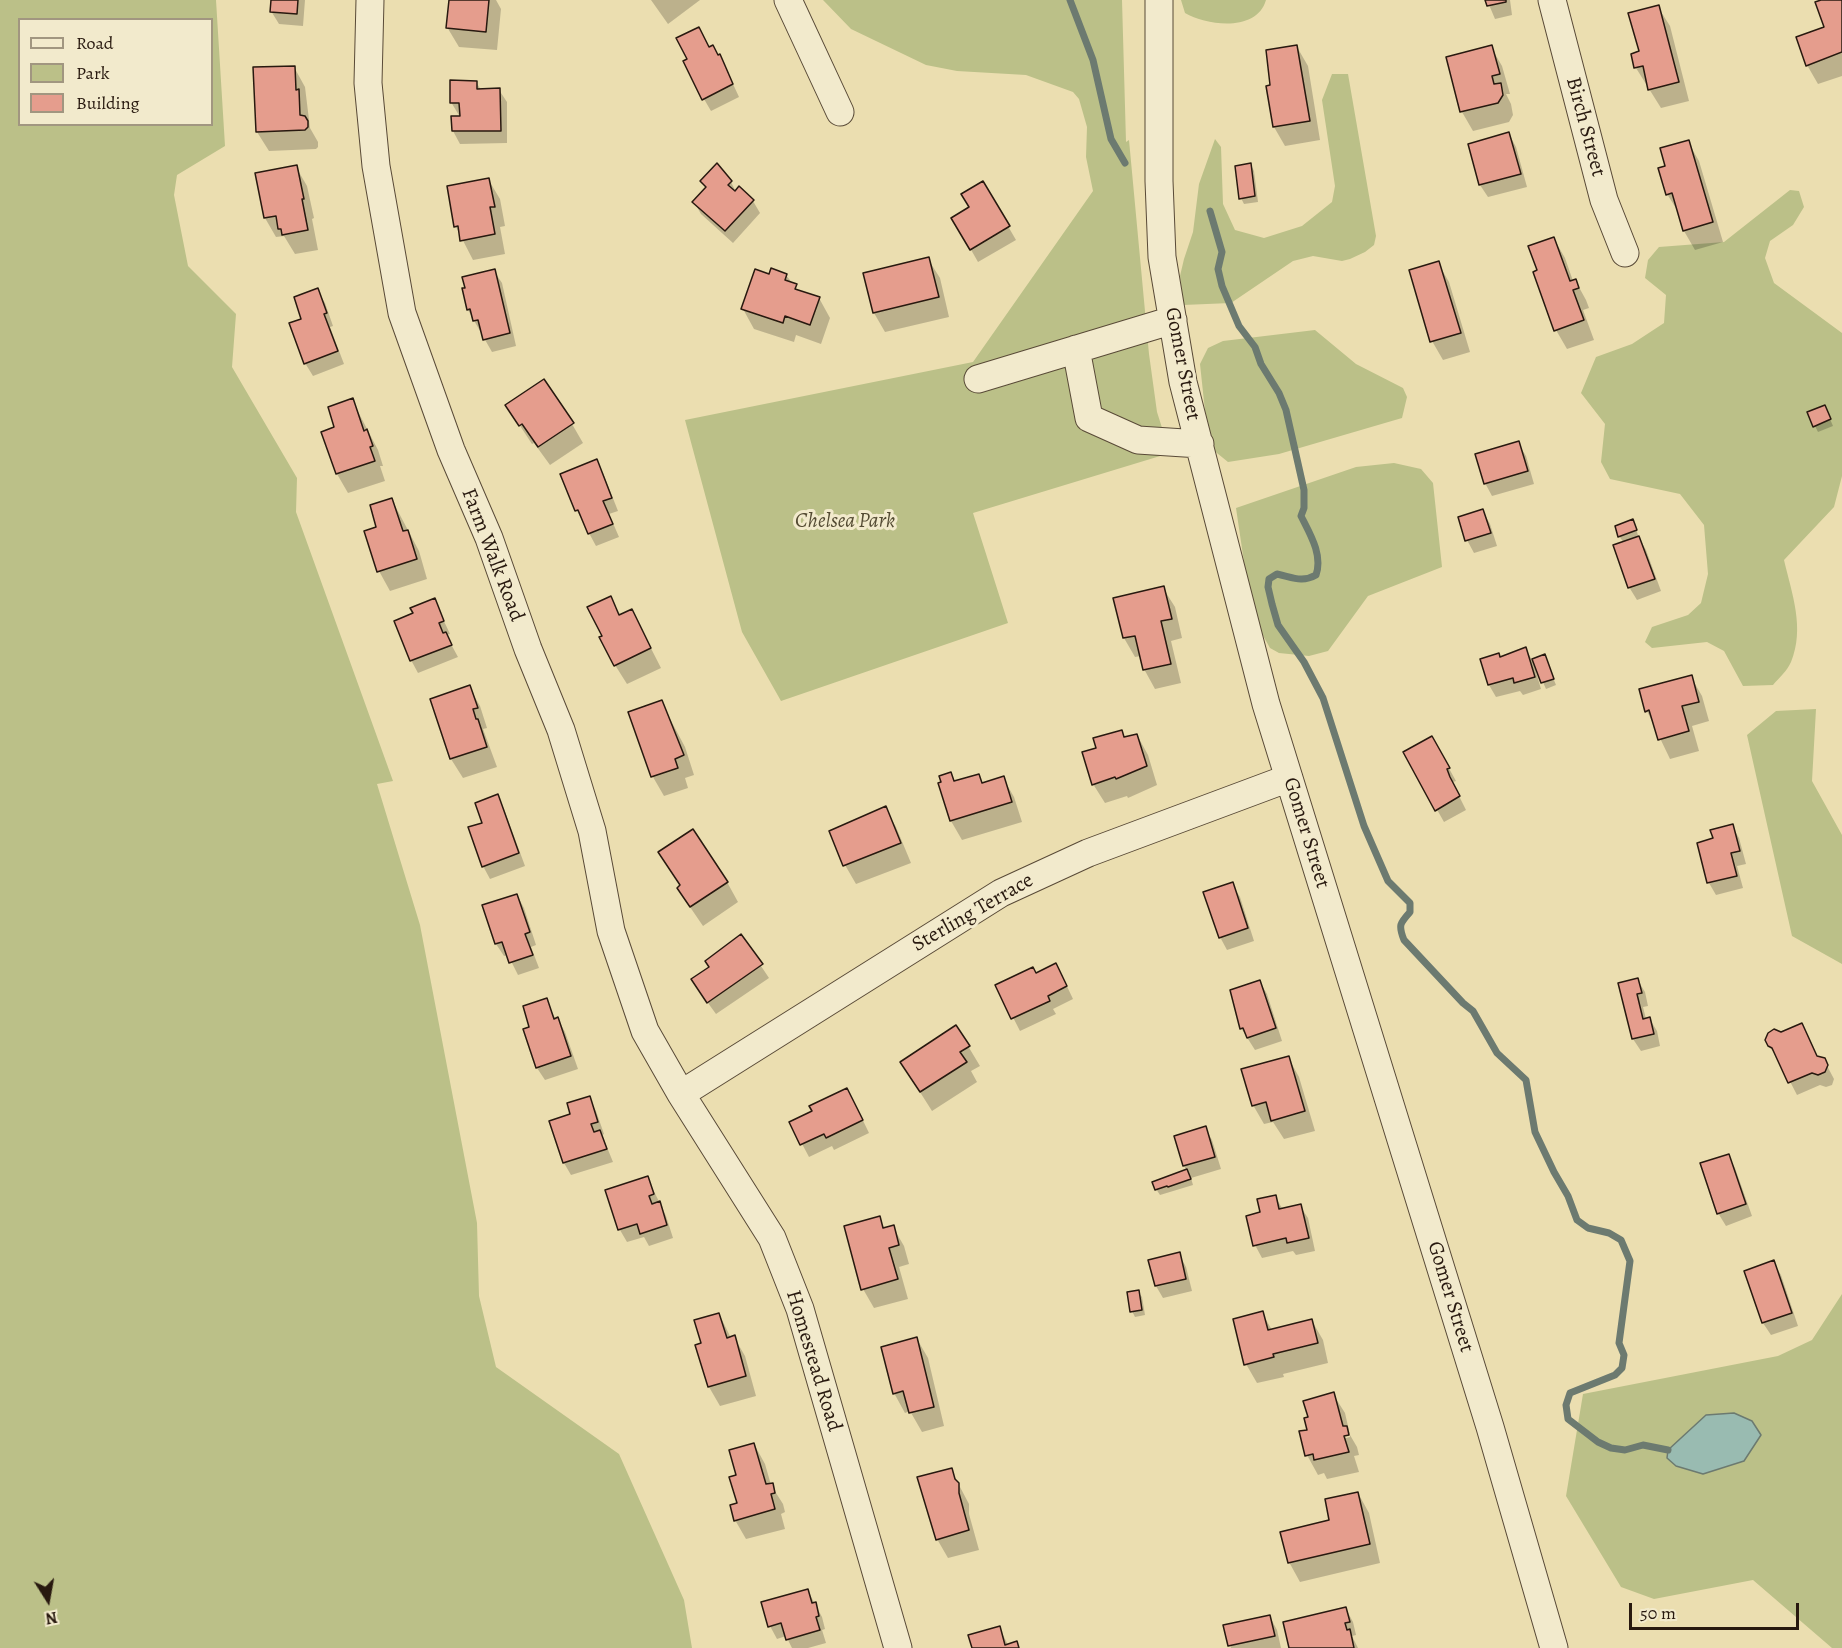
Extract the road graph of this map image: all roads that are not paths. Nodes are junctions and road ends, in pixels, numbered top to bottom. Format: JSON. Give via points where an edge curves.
{"nodes":[{"id":1,"x":370,"y":0,"type":"edge"},
{"id":2,"x":788,"y":0,"type":"edge"},
{"id":3,"x":1159,"y":0,"type":"edge"},
{"id":4,"x":1552,"y":0,"type":"edge"},
{"id":5,"x":840,"y":112,"type":"dead end"},
{"id":6,"x":1625,"y":253,"type":"dead end"},
{"id":7,"x":1173,"y":320,"type":"junction"},
{"id":8,"x":1076,"y":349,"type":"junction"},
{"id":9,"x":978,"y":379,"type":"dead end"},
{"id":10,"x":1200,"y":444,"type":"junction"},
{"id":11,"x":1289,"y":778,"type":"junction"},
{"id":12,"x":681,"y":1094,"type":"junction"},
{"id":13,"x":898,"y":1648,"type":"edge"},
{"id":14,"x":1554,"y":1648,"type":"edge"}],
"edges":[{"from":1,"to":12,"type":"street","name":"Farm Walk Road","via":[[368,83],[376,166],[402,313],[561,730],[592,831],[611,931],[645,1030]]},
{"from":2,"to":5,"type":"street"},
{"from":3,"to":7,"type":"street","name":"Gomer Street","via":[[1162,257]]},
{"from":4,"to":6,"type":"street","name":"Birch Street","via":[[1604,200]]},
{"from":7,"to":8,"type":"street"},
{"from":7,"to":10,"type":"street","name":"Gomer Street"},
{"from":8,"to":9,"type":"street"},
{"from":8,"to":10,"type":"street","via":[[1089,418],[1138,440]]},
{"from":10,"to":11,"type":"street","name":"Gomer Street","via":[[1266,704]]},
{"from":11,"to":12,"type":"street","name":"Sterling Terrace","via":[[1088,853],[1001,893]]},
{"from":11,"to":14,"type":"street","name":"Gomer Street","via":[[1490,1427]]},
{"from":12,"to":13,"type":"street","name":"Homestead Road","via":[[772,1238],[800,1309]]}]}
